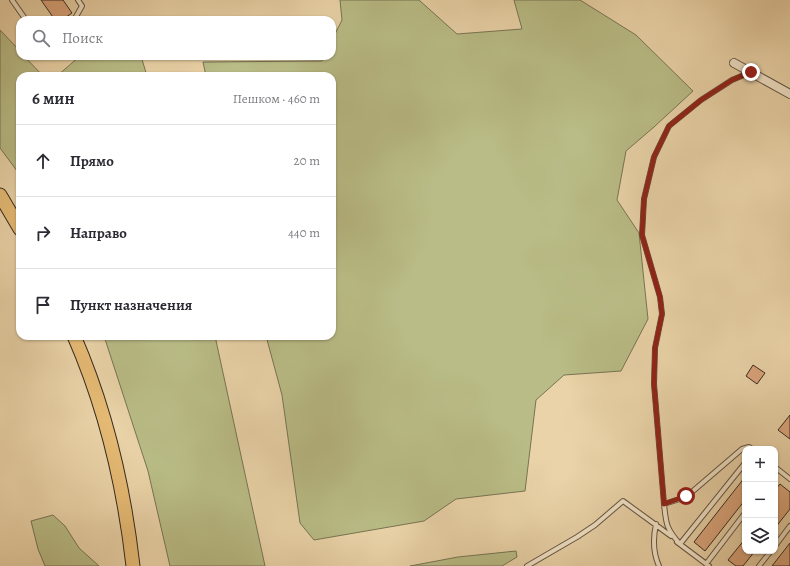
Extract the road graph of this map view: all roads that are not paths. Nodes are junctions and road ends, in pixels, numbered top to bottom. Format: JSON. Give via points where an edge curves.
{"nodes":[{"id":1,"x":12,"y":0,"type":"edge"},
{"id":2,"x":78,"y":0,"type":"edge"},
{"id":3,"x":23,"y":16,"type":"edge"},
{"id":4,"x":76,"y":16,"type":"edge"},
{"id":5,"x":734,"y":63,"type":"dead end"},
{"id":6,"x":751,"y":72,"type":"junction"},
{"id":7,"x":790,"y":94,"type":"edge"},
{"id":8,"x":0,"y":196,"type":"edge"},
{"id":9,"x":16,"y":222,"type":"edge"},
{"id":10,"x":76,"y":340,"type":"edge"},
{"id":11,"x":742,"y":449,"type":"edge"},
{"id":12,"x":742,"y":467,"type":"edge"},
{"id":13,"x":778,"y":469,"type":"edge"},
{"id":14,"x":790,"y":479,"type":"edge"},
{"id":15,"x":664,"y":504,"type":"junction"},
{"id":16,"x":742,"y":517,"type":"edge"},
{"id":17,"x":656,"y":524,"type":"junction"},
{"id":18,"x":790,"y":526,"type":"edge"},
{"id":19,"x":778,"y":542,"type":"edge"},
{"id":20,"x":680,"y":544,"type":"junction"},
{"id":21,"x":769,"y":554,"type":"edge"},
{"id":22,"x":707,"y":565,"type":"edge"},
{"id":23,"x":133,"y":566,"type":"edge"},
{"id":24,"x":527,"y":566,"type":"edge"},
{"id":25,"x":659,"y":566,"type":"edge"},
{"id":26,"x":759,"y":566,"type":"edge"}],
"edges":[{"from":1,"to":3,"type":"lane"},
{"from":2,"to":4,"type":"lane","via":[[82,6]]},
{"from":5,"to":6,"type":"street"},
{"from":6,"to":7,"type":"street"},
{"from":6,"to":15,"type":"lane","via":[[732,80],[701,100],[669,126],[654,157],[644,199],[642,235],[660,297],[662,314],[655,348],[654,384]]},
{"from":8,"to":9,"type":"highway"},
{"from":10,"to":23,"type":"highway","via":[[98,399],[114,455]]},
{"from":11,"to":15,"type":"lane","via":[[686,496]]},
{"from":12,"to":20,"type":"lane"},
{"from":13,"to":14,"type":"lane"},
{"from":15,"to":20,"type":"lane","via":[[670,534]]},
{"from":16,"to":22,"type":"lane"},
{"from":17,"to":20,"type":"lane"},
{"from":17,"to":24,"type":"lane","via":[[623,501],[595,525]]},
{"from":17,"to":25,"type":"lane","via":[[654,548]]},
{"from":18,"to":19,"type":"lane"},
{"from":20,"to":22,"type":"lane"},
{"from":21,"to":26,"type":"lane"}]}
